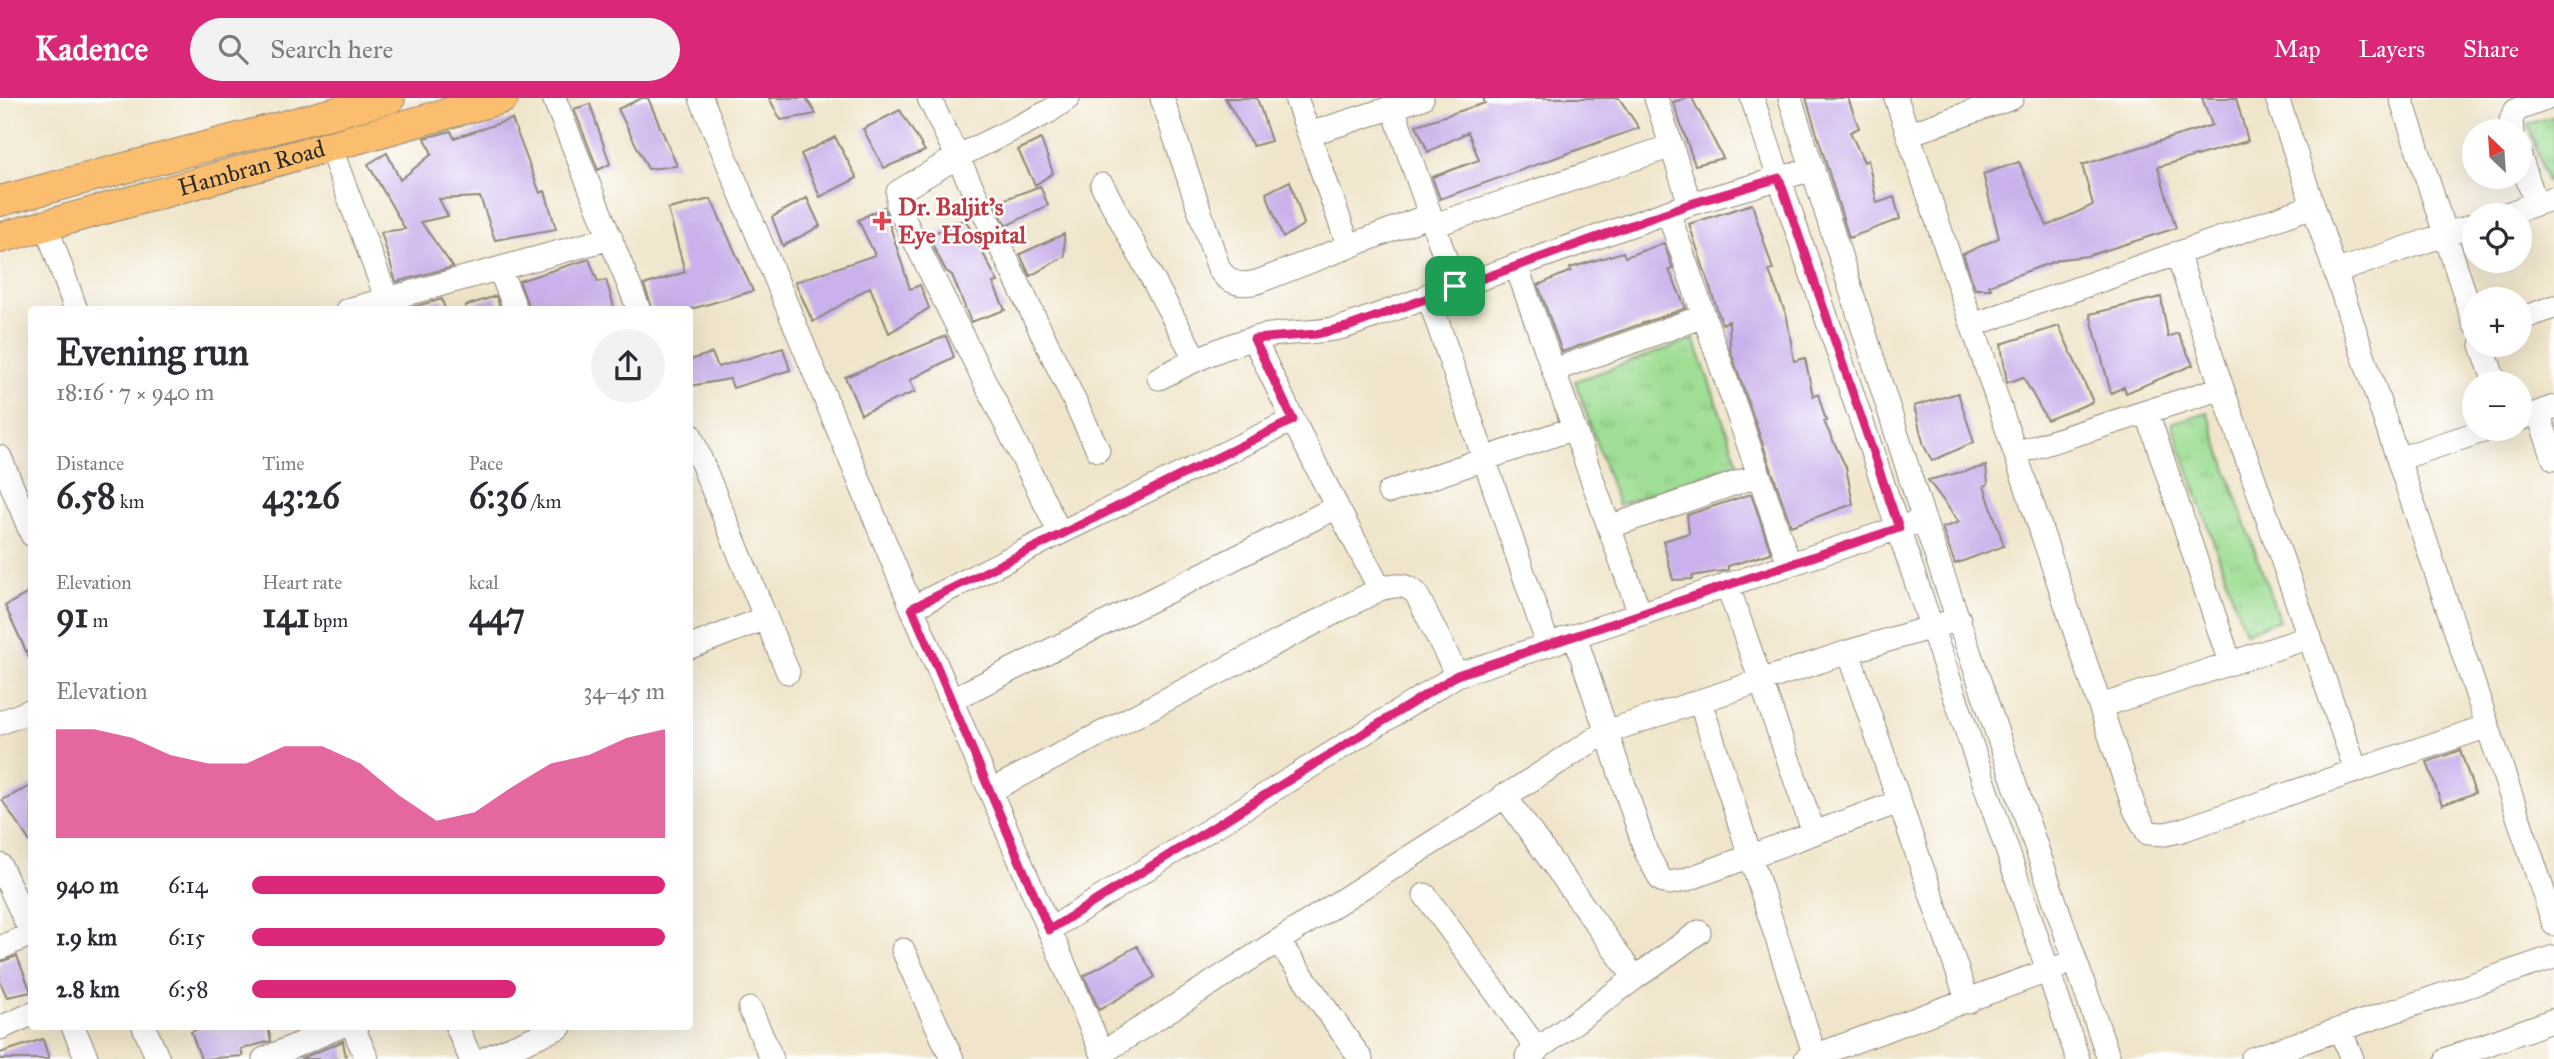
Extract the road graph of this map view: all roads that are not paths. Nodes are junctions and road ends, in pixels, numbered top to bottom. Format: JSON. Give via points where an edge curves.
{"nodes":[{"id":1,"x":390,"y":98,"type":"edge"},
{"id":2,"x":503,"y":98,"type":"edge"},
{"id":3,"x":554,"y":98,"type":"edge"},
{"id":4,"x":701,"y":98,"type":"edge"},
{"id":5,"x":929,"y":98,"type":"edge"},
{"id":6,"x":1068,"y":98,"type":"edge"},
{"id":7,"x":1162,"y":98,"type":"edge"},
{"id":8,"x":1296,"y":98,"type":"edge"},
{"id":9,"x":1422,"y":98,"type":"edge"},
{"id":10,"x":1656,"y":98,"type":"edge"},
{"id":11,"x":1752,"y":98,"type":"edge"},
{"id":12,"x":1790,"y":98,"type":"edge"},
{"id":13,"x":1896,"y":98,"type":"edge"},
{"id":14,"x":2012,"y":98,"type":"edge"},
{"id":15,"x":2277,"y":98,"type":"edge"},
{"id":16,"x":2401,"y":98,"type":"edge"},
{"id":17,"x":2548,"y":98,"type":"edge"},
{"id":18,"x":1394,"y":108,"type":"junction"},
{"id":19,"x":2512,"y":119,"type":"edge"},
{"id":20,"x":1309,"y":134,"type":"junction"},
{"id":21,"x":1909,"y":134,"type":"junction"},
{"id":22,"x":329,"y":144,"type":"junction"},
{"id":23,"x":1672,"y":146,"type":"junction"},
{"id":24,"x":957,"y":158,"type":"junction"},
{"id":25,"x":1812,"y":169,"type":"junction"},
{"id":26,"x":1779,"y":178,"type":"junction"},
{"id":27,"x":2532,"y":178,"type":"edge"},
{"id":28,"x":1102,"y":185,"type":"dead end"},
{"id":29,"x":0,"y":201,"type":"edge"},
{"id":30,"x":2545,"y":201,"type":"edge"},
{"id":31,"x":1690,"y":204,"type":"junction"},
{"id":32,"x":2313,"y":205,"type":"junction"},
{"id":33,"x":1668,"y":212,"type":"junction"},
{"id":34,"x":1432,"y":220,"type":"junction"},
{"id":35,"x":46,"y":225,"type":"junction"},
{"id":36,"x":2462,"y":229,"type":"edge"},
{"id":37,"x":2445,"y":235,"type":"junction"},
{"id":38,"x":0,"y":238,"type":"edge"},
{"id":39,"x":611,"y":238,"type":"junction"},
{"id":40,"x":1349,"y":247,"type":"junction"},
{"id":41,"x":2177,"y":253,"type":"junction"},
{"id":42,"x":1516,"y":265,"type":"junction"},
{"id":43,"x":500,"y":270,"type":"junction"},
{"id":44,"x":2335,"y":272,"type":"junction"},
{"id":45,"x":1455,"y":286,"type":"junction"},
{"id":46,"x":2462,"y":287,"type":"edge"},
{"id":47,"x":1428,"y":295,"type":"junction"},
{"id":48,"x":389,"y":305,"type":"edge"},
{"id":49,"x":75,"y":306,"type":"edge"},
{"id":50,"x":514,"y":306,"type":"edge"},
{"id":51,"x":637,"y":306,"type":"edge"},
{"id":52,"x":2554,"y":307,"type":"edge"},
{"id":53,"x":2532,"y":315,"type":"edge"},
{"id":54,"x":1704,"y":316,"type":"junction"},
{"id":55,"x":1973,"y":325,"type":"junction"},
{"id":56,"x":1254,"y":339,"type":"junction"},
{"id":57,"x":1196,"y":360,"type":"junction"},
{"id":58,"x":1554,"y":370,"type":"junction"},
{"id":59,"x":1159,"y":378,"type":"dead end"},
{"id":60,"x":2222,"y":388,"type":"junction"},
{"id":61,"x":2147,"y":412,"type":"junction"},
{"id":62,"x":2537,"y":413,"type":"edge"},
{"id":63,"x":1293,"y":420,"type":"junction"},
{"id":64,"x":1574,"y":428,"type":"junction"},
{"id":65,"x":2462,"y":438,"type":"edge"},
{"id":66,"x":693,"y":441,"type":"edge"},
{"id":67,"x":1098,"y":450,"type":"dead end"},
{"id":68,"x":2016,"y":453,"type":"junction"},
{"id":69,"x":0,"y":457,"type":"edge"},
{"id":70,"x":1484,"y":458,"type":"junction"},
{"id":71,"x":2398,"y":459,"type":"junction"},
{"id":72,"x":2554,"y":459,"type":"edge"},
{"id":73,"x":1759,"y":475,"type":"junction"},
{"id":74,"x":1390,"y":492,"type":"dead end"},
{"id":75,"x":1337,"y":508,"type":"junction"},
{"id":76,"x":1924,"y":520,"type":"junction"},
{"id":77,"x":28,"y":525,"type":"edge"},
{"id":78,"x":1609,"y":527,"type":"junction"},
{"id":79,"x":1899,"y":528,"type":"junction"},
{"id":80,"x":1060,"y":533,"type":"junction"},
{"id":81,"x":1789,"y":564,"type":"junction"},
{"id":82,"x":1727,"y":584,"type":"junction"},
{"id":83,"x":1380,"y":589,"type":"junction"},
{"id":84,"x":912,"y":608,"type":"junction"},
{"id":85,"x":1640,"y":614,"type":"junction"},
{"id":86,"x":766,"y":618,"type":"junction"},
{"id":87,"x":1959,"y":619,"type":"junction"},
{"id":88,"x":1931,"y":627,"type":"junction"},
{"id":89,"x":1574,"y":636,"type":"junction"},
{"id":90,"x":2310,"y":637,"type":"junction"},
{"id":91,"x":1548,"y":645,"type":"junction"},
{"id":92,"x":693,"y":646,"type":"edge"},
{"id":93,"x":1848,"y":652,"type":"junction"},
{"id":94,"x":2230,"y":663,"type":"junction"},
{"id":95,"x":788,"y":672,"type":"dead end"},
{"id":96,"x":1457,"y":675,"type":"junction"},
{"id":97,"x":1760,"y":681,"type":"junction"},
{"id":98,"x":951,"y":700,"type":"junction"},
{"id":99,"x":1700,"y":701,"type":"junction"},
{"id":100,"x":2101,"y":706,"type":"junction"},
{"id":101,"x":28,"y":712,"type":"edge"},
{"id":102,"x":0,"y":723,"type":"edge"},
{"id":103,"x":2488,"y":726,"type":"junction"},
{"id":104,"x":1606,"y":732,"type":"junction"},
{"id":105,"x":2356,"y":770,"type":"junction"},
{"id":106,"x":990,"y":791,"type":"junction"},
{"id":107,"x":1504,"y":794,"type":"junction"},
{"id":108,"x":1899,"y":802,"type":"junction"},
{"id":109,"x":1814,"y":833,"type":"junction"},
{"id":110,"x":1753,"y":856,"type":"junction"},
{"id":111,"x":0,"y":865,"type":"edge"},
{"id":112,"x":1425,"y":895,"type":"dead end"},
{"id":113,"x":28,"y":922,"type":"edge"},
{"id":114,"x":2554,"y":924,"type":"edge"},
{"id":115,"x":28,"y":925,"type":"edge"},
{"id":116,"x":1049,"y":930,"type":"junction"},
{"id":117,"x":1699,"y":932,"type":"dead end"},
{"id":118,"x":1278,"y":941,"type":"junction"},
{"id":119,"x":0,"y":948,"type":"edge"},
{"id":120,"x":903,"y":950,"type":"dead end"},
{"id":121,"x":2554,"y":957,"type":"edge"},
{"id":122,"x":2074,"y":961,"type":"junction"},
{"id":123,"x":2048,"y":971,"type":"junction"},
{"id":124,"x":1635,"y":978,"type":"junction"},
{"id":125,"x":1968,"y":1002,"type":"junction"},
{"id":126,"x":750,"y":1009,"type":"dead end"},
{"id":127,"x":28,"y":1016,"type":"edge"},
{"id":128,"x":2554,"y":1020,"type":"edge"},
{"id":129,"x":0,"y":1028,"type":"edge"},
{"id":130,"x":75,"y":1030,"type":"edge"},
{"id":131,"x":145,"y":1030,"type":"edge"},
{"id":132,"x":332,"y":1030,"type":"edge"},
{"id":133,"x":354,"y":1030,"type":"edge"},
{"id":134,"x":458,"y":1030,"type":"edge"},
{"id":135,"x":553,"y":1030,"type":"edge"},
{"id":136,"x":2340,"y":1030,"type":"junction"},
{"id":137,"x":1531,"y":1054,"type":"edge"},
{"id":138,"x":1097,"y":1056,"type":"edge"},
{"id":139,"x":1812,"y":1058,"type":"edge"},
{"id":140,"x":87,"y":1059,"type":"edge"},
{"id":141,"x":158,"y":1059,"type":"edge"},
{"id":142,"x":264,"y":1059,"type":"edge"},
{"id":143,"x":367,"y":1059,"type":"edge"},
{"id":144,"x":471,"y":1059,"type":"edge"},
{"id":145,"x":484,"y":1059,"type":"edge"},
{"id":146,"x":772,"y":1059,"type":"edge"},
{"id":147,"x":952,"y":1059,"type":"edge"},
{"id":148,"x":1361,"y":1059,"type":"edge"},
{"id":149,"x":2078,"y":1059,"type":"edge"},
{"id":150,"x":2109,"y":1059,"type":"edge"},
{"id":151,"x":2252,"y":1059,"type":"edge"},
{"id":152,"x":2352,"y":1059,"type":"edge"},
{"id":153,"x":2447,"y":1059,"type":"edge"}],
"edges":[{"from":1,"to":29,"type":"main road","name":"Hambran Road"},
{"from":2,"to":22,"type":"main road","name":"Hambran Road"},
{"from":3,"to":39,"type":"street"},
{"from":4,"to":84,"type":"street"},
{"from":5,"to":24,"type":"street"},
{"from":6,"to":24,"type":"street"},
{"from":7,"to":40,"type":"street","via":[[1225,278],[1236,284],[1257,282]]},
{"from":8,"to":20,"type":"street"},
{"from":9,"to":18,"type":"street"},
{"from":10,"to":23,"type":"street"},
{"from":11,"to":26,"type":"street"},
{"from":12,"to":25,"type":"street"},
{"from":13,"to":21,"type":"street"},
{"from":14,"to":21,"type":"street"},
{"from":15,"to":32,"type":"street"},
{"from":16,"to":37,"type":"street"},
{"from":17,"to":19,"type":"street","via":[[2516,110]]},
{"from":18,"to":20,"type":"street"},
{"from":18,"to":34,"type":"street"},
{"from":20,"to":40,"type":"street"},
{"from":21,"to":55,"type":"street"},
{"from":22,"to":35,"type":"main road","name":"Hambran Road"},
{"from":22,"to":48,"type":"street"},
{"from":23,"to":31,"type":"street"},
{"from":23,"to":34,"type":"street"},
{"from":24,"to":67,"type":"street"},
{"from":24,"to":80,"type":"street","via":[[904,186],[896,200]]},
{"from":25,"to":26,"type":"street"},
{"from":25,"to":76,"type":"street"},
{"from":26,"to":31,"type":"street"},
{"from":26,"to":79,"type":"street"},
{"from":27,"to":30,"type":"street"},
{"from":28,"to":57,"type":"street"},
{"from":31,"to":33,"type":"street"},
{"from":32,"to":41,"type":"street"},
{"from":32,"to":44,"type":"street"},
{"from":33,"to":42,"type":"street"},
{"from":33,"to":54,"type":"street"},
{"from":34,"to":40,"type":"street"},
{"from":34,"to":45,"type":"street"},
{"from":35,"to":38,"type":"main road","name":"Hambran Road"},
{"from":35,"to":49,"type":"street"},
{"from":36,"to":37,"type":"street"},
{"from":37,"to":44,"type":"street"},
{"from":37,"to":46,"type":"street"},
{"from":39,"to":43,"type":"street"},
{"from":39,"to":51,"type":"street"},
{"from":41,"to":55,"type":"street"},
{"from":41,"to":60,"type":"street"},
{"from":42,"to":45,"type":"street"},
{"from":42,"to":58,"type":"street"},
{"from":43,"to":48,"type":"street"},
{"from":43,"to":50,"type":"street"},
{"from":44,"to":71,"type":"street"},
{"from":45,"to":47,"type":"street"},
{"from":47,"to":56,"type":"street","via":[[1328,332]]},
{"from":47,"to":70,"type":"street"},
{"from":52,"to":53,"type":"street"},
{"from":54,"to":58,"type":"street"},
{"from":54,"to":73,"type":"street"},
{"from":55,"to":68,"type":"street"},
{"from":56,"to":57,"type":"street"},
{"from":56,"to":63,"type":"street"},
{"from":57,"to":59,"type":"street"},
{"from":58,"to":64,"type":"street"},
{"from":60,"to":61,"type":"street"},
{"from":60,"to":90,"type":"street"},
{"from":61,"to":68,"type":"street"},
{"from":61,"to":94,"type":"street"},
{"from":62,"to":72,"type":"street"},
{"from":63,"to":75,"type":"street"},
{"from":63,"to":80,"type":"street"},
{"from":64,"to":70,"type":"street"},
{"from":64,"to":78,"type":"street"},
{"from":65,"to":71,"type":"street"},
{"from":66,"to":86,"type":"street"},
{"from":68,"to":100,"type":"street"},
{"from":69,"to":77,"type":"street"},
{"from":70,"to":74,"type":"street"},
{"from":70,"to":91,"type":"street"},
{"from":71,"to":103,"type":"street"},
{"from":73,"to":78,"type":"street"},
{"from":73,"to":81,"type":"street"},
{"from":75,"to":83,"type":"street"},
{"from":75,"to":98,"type":"street"},
{"from":76,"to":79,"type":"street"},
{"from":76,"to":87,"type":"street"},
{"from":78,"to":85,"type":"street"},
{"from":79,"to":81,"type":"street"},
{"from":79,"to":88,"type":"street"},
{"from":80,"to":84,"type":"street"},
{"from":81,"to":82,"type":"street"},
{"from":82,"to":85,"type":"street"},
{"from":82,"to":97,"type":"street"},
{"from":83,"to":96,"type":"street","via":[[1402,585],[1416,593]]},
{"from":83,"to":106,"type":"street"},
{"from":84,"to":98,"type":"street"},
{"from":85,"to":89,"type":"street"},
{"from":86,"to":92,"type":"street"},
{"from":86,"to":95,"type":"street"},
{"from":87,"to":88,"type":"street"},
{"from":87,"to":122,"type":"street"},
{"from":88,"to":93,"type":"street"},
{"from":88,"to":123,"type":"street"},
{"from":89,"to":91,"type":"street"},
{"from":89,"to":104,"type":"street"},
{"from":90,"to":94,"type":"street"},
{"from":90,"to":105,"type":"street"},
{"from":91,"to":96,"type":"street"},
{"from":93,"to":97,"type":"street"},
{"from":93,"to":108,"type":"street"},
{"from":94,"to":100,"type":"street"},
{"from":96,"to":116,"type":"street"},
{"from":97,"to":99,"type":"street"},
{"from":97,"to":109,"type":"street"},
{"from":98,"to":106,"type":"street"},
{"from":99,"to":104,"type":"street"},
{"from":99,"to":110,"type":"street"},
{"from":100,"to":105,"type":"street","via":[[2148,833],[2179,831]]},
{"from":101,"to":102,"type":"street"},
{"from":103,"to":105,"type":"street"},
{"from":103,"to":114,"type":"street"},
{"from":104,"to":107,"type":"street"},
{"from":104,"to":110,"type":"street","via":[[1646,852],[1661,880],[1685,880]]},
{"from":106,"to":116,"type":"street"},
{"from":107,"to":118,"type":"street"},
{"from":107,"to":124,"type":"street"},
{"from":108,"to":109,"type":"street"},
{"from":108,"to":125,"type":"street"},
{"from":109,"to":110,"type":"street"},
{"from":110,"to":139,"type":"street"},
{"from":111,"to":113,"type":"street"},
{"from":112,"to":137,"type":"street"},
{"from":115,"to":119,"type":"street"},
{"from":116,"to":138,"type":"street"},
{"from":117,"to":124,"type":"street"},
{"from":118,"to":138,"type":"street"},
{"from":118,"to":148,"type":"street"},
{"from":120,"to":147,"type":"street"},
{"from":121,"to":136,"type":"street"},
{"from":122,"to":123,"type":"street"},
{"from":122,"to":150,"type":"street"},
{"from":123,"to":125,"type":"street"},
{"from":123,"to":149,"type":"street"},
{"from":124,"to":137,"type":"street"},
{"from":125,"to":139,"type":"street"},
{"from":126,"to":146,"type":"street"},
{"from":127,"to":129,"type":"street"},
{"from":128,"to":153,"type":"street"},
{"from":130,"to":140,"type":"street"},
{"from":131,"to":141,"type":"street"},
{"from":132,"to":142,"type":"street"},
{"from":133,"to":143,"type":"street"},
{"from":134,"to":144,"type":"street"},
{"from":135,"to":145,"type":"street"},
{"from":136,"to":151,"type":"street"},
{"from":136,"to":152,"type":"street"}]}
